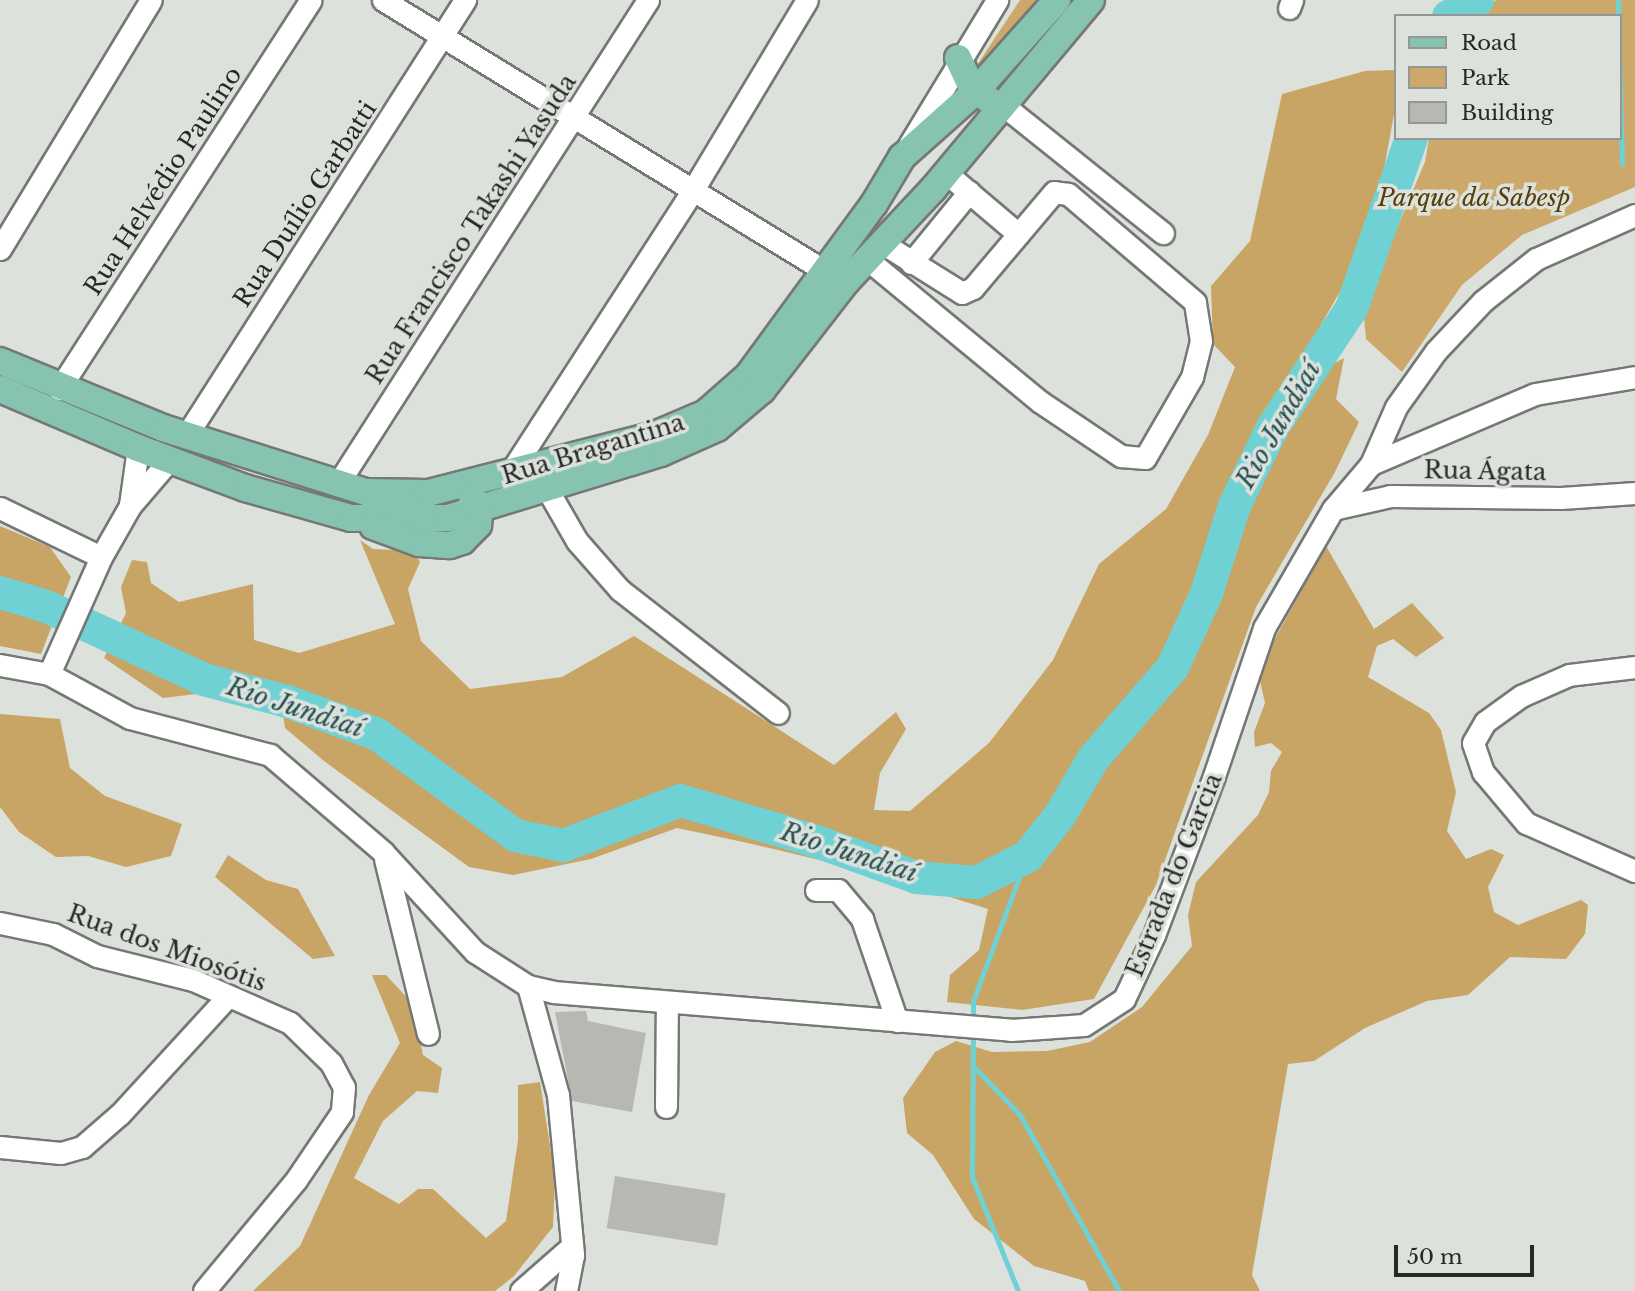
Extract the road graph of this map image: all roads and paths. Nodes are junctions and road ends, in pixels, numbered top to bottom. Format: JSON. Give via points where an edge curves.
{"nodes":[{"id":1,"x":151,"y":0,"type":"edge"},
{"id":2,"x":311,"y":0,"type":"edge"},
{"id":3,"x":383,"y":0,"type":"edge"},
{"id":4,"x":465,"y":0,"type":"edge"},
{"id":5,"x":648,"y":0,"type":"edge"},
{"id":6,"x":807,"y":0,"type":"edge"},
{"id":7,"x":997,"y":0,"type":"edge"},
{"id":8,"x":1057,"y":0,"type":"edge"},
{"id":9,"x":1091,"y":0,"type":"edge"},
{"id":10,"x":443,"y":36,"type":"junction"},
{"id":11,"x":958,"y":58,"type":"junction"},
{"id":12,"x":976,"y":92,"type":"junction"},
{"id":13,"x":1003,"y":105,"type":"junction"},
{"id":14,"x":575,"y":116,"type":"junction"},
{"id":15,"x":934,"y":132,"type":"junction"},
{"id":16,"x":902,"y":157,"type":"junction"},
{"id":17,"x":939,"y":180,"type":"junction"},
{"id":18,"x":694,"y":188,"type":"junction"},
{"id":19,"x":969,"y":192,"type":"junction"},
{"id":20,"x":1634,"y":218,"type":"edge"},
{"id":21,"x":1163,"y":233,"type":"dead end"},
{"id":22,"x":1018,"y":234,"type":"junction"},
{"id":23,"x":0,"y":249,"type":"edge"},
{"id":24,"x":875,"y":251,"type":"junction"},
{"id":25,"x":911,"y":262,"type":"junction"},
{"id":26,"x":835,"y":277,"type":"junction"},
{"id":27,"x":0,"y":361,"type":"edge"},
{"id":28,"x":1635,"y":377,"type":"edge"},
{"id":29,"x":0,"y":389,"type":"edge"},
{"id":30,"x":59,"y":389,"type":"junction"},
{"id":31,"x":187,"y":436,"type":"junction"},
{"id":32,"x":154,"y":453,"type":"junction"},
{"id":33,"x":558,"y":462,"type":"junction"},
{"id":34,"x":1371,"y":464,"type":"junction"},
{"id":35,"x":508,"y":476,"type":"junction"},
{"id":36,"x":337,"y":485,"type":"junction"},
{"id":37,"x":465,"y":485,"type":"junction"},
{"id":38,"x":547,"y":489,"type":"junction"},
{"id":39,"x":1631,"y":497,"type":"edge"},
{"id":40,"x":130,"y":506,"type":"junction"},
{"id":41,"x":0,"y":508,"type":"edge"},
{"id":42,"x":480,"y":509,"type":"junction"},
{"id":43,"x":1333,"y":509,"type":"junction"},
{"id":44,"x":101,"y":557,"type":"junction"},
{"id":45,"x":0,"y":665,"type":"edge"},
{"id":46,"x":1635,"y":667,"type":"edge"},
{"id":47,"x":49,"y":674,"type":"junction"},
{"id":48,"x":778,"y":713,"type":"dead end"},
{"id":49,"x":383,"y":852,"type":"junction"},
{"id":50,"x":1635,"y":872,"type":"edge"},
{"id":51,"x":816,"y":890,"type":"dead end"},
{"id":52,"x":0,"y":907,"type":"edge"},
{"id":53,"x":0,"y":923,"type":"edge"},
{"id":54,"x":52,"y":934,"type":"junction"},
{"id":55,"x":528,"y":986,"type":"junction"},
{"id":56,"x":228,"y":996,"type":"junction"},
{"id":57,"x":667,"y":1002,"type":"junction"},
{"id":58,"x":897,"y":1021,"type":"junction"},
{"id":59,"x":428,"y":1034,"type":"dead end"},
{"id":60,"x":666,"y":1107,"type":"dead end"},
{"id":61,"x":0,"y":1147,"type":"edge"},
{"id":62,"x":572,"y":1246,"type":"junction"},
{"id":63,"x":204,"y":1291,"type":"edge"},
{"id":64,"x":521,"y":1291,"type":"edge"},
{"id":65,"x":566,"y":1291,"type":"edge"}],
"edges":[{"from":1,"to":23,"type":"street"},
{"from":2,"to":30,"type":"street","name":"Rua Helvédio Paulino"},
{"from":3,"to":10,"type":"street"},
{"from":4,"to":10,"type":"street","name":"Rua Duílio Garbatti"},
{"from":5,"to":14,"type":"street","name":"Rua Francisco Takashi Yasuda"},
{"from":6,"to":18,"type":"street"},
{"from":7,"to":11,"type":"street"},
{"from":8,"to":12,"type":"main road","name":"Rua Bragantina"},
{"from":9,"to":13,"type":"main road"},
{"from":10,"to":14,"type":"street"},
{"from":10,"to":31,"type":"street","name":"Rua Duílio Garbatti"},
{"from":11,"to":12,"type":"main road"},
{"from":11,"to":16,"type":"street"},
{"from":12,"to":13,"type":"main road"},
{"from":12,"to":15,"type":"main road","name":"Rua Bragantina"},
{"from":13,"to":17,"type":"main road"},
{"from":13,"to":21,"type":"street"},
{"from":14,"to":18,"type":"street"},
{"from":14,"to":36,"type":"street","name":"Rua Francisco Takashi Yasuda"},
{"from":15,"to":16,"type":"main road","name":"Rua Bragantina"},
{"from":15,"to":17,"type":"main road"},
{"from":16,"to":26,"type":"main road","name":"Rua Bragantina"},
{"from":17,"to":19,"type":"street"},
{"from":17,"to":24,"type":"main road"},
{"from":18,"to":26,"type":"street"},
{"from":18,"to":35,"type":"street"},
{"from":19,"to":22,"type":"street"},
{"from":19,"to":25,"type":"street"},
{"from":20,"to":34,"type":"street","via":[[1536,259],[1483,301],[1436,351],[1396,407]]},
{"from":22,"to":24,"type":"street","via":[[1054,192],[1061,191],[1195,302],[1201,341],[1192,377],[1145,458],[1121,456],[1039,401]]},
{"from":22,"to":25,"type":"street","via":[[973,288],[962,293]]},
{"from":24,"to":25,"type":"street"},
{"from":24,"to":26,"type":"main road"},
{"from":26,"to":33,"type":"main road","name":"Rua Bragantina","via":[[748,376],[706,413],[652,436]]},
{"from":26,"to":38,"type":"main road","via":[[762,390],[718,428],[661,453]]},
{"from":27,"to":30,"type":"main road","name":"Rua Bragantina"},
{"from":28,"to":34,"type":"street","name":"Estrada do Garcia","via":[[1535,394]]},
{"from":29,"to":32,"type":"main road"},
{"from":30,"to":31,"type":"main road","name":"Rua Bragantina"},
{"from":31,"to":36,"type":"main road","name":"Rua Bragantina"},
{"from":32,"to":40,"type":"street"},
{"from":32,"to":40,"type":"street"},
{"from":32,"to":42,"type":"main road","via":[[245,488],[351,517],[421,520]]},
{"from":33,"to":35,"type":"main road","name":"Rua Bragantina"},
{"from":33,"to":38,"type":"main road"},
{"from":34,"to":43,"type":"street","name":"Estrada do Garcia"},
{"from":35,"to":37,"type":"main road","name":"Rua Bragantina"},
{"from":36,"to":37,"type":"main road","name":"Rua Bragantina","via":[[399,496]]},
{"from":37,"to":42,"type":"main road"},
{"from":38,"to":42,"type":"main road"},
{"from":38,"to":48,"type":"street","via":[[577,541],[620,590]]},
{"from":39,"to":43,"type":"street","name":"Rua Ágata","via":[[1390,496]]},
{"from":40,"to":44,"type":"street"},
{"from":41,"to":44,"type":"street"},
{"from":43,"to":58,"type":"street","name":"Estrada do Garcia","via":[[1264,628],[1154,935],[1124,999],[1083,1025],[1011,1030]]},
{"from":44,"to":47,"type":"street"},
{"from":45,"to":47,"type":"street"},
{"from":46,"to":50,"type":"street","via":[[1569,675],[1521,696],[1485,722],[1473,743],[1483,772],[1526,822]]},
{"from":47,"to":49,"type":"street","via":[[130,718],[270,755]]},
{"from":49,"to":55,"type":"street","via":[[475,952]]},
{"from":49,"to":59,"type":"street"},
{"from":51,"to":58,"type":"street","via":[[838,890],[862,919]]},
{"from":52,"to":54,"type":"street"},
{"from":53,"to":54,"type":"street","name":"Rua dos Miosótis"},
{"from":54,"to":56,"type":"street","name":"Rua dos Miosótis","via":[[97,956],[194,981]]},
{"from":55,"to":57,"type":"street","name":"Estrada do Garcia"},
{"from":55,"to":62,"type":"street","via":[[558,1095]]},
{"from":56,"to":61,"type":"street","via":[[120,1114],[82,1147],[61,1153]]},
{"from":56,"to":63,"type":"street","name":"Rua dos Miosótis","via":[[290,1023],[331,1063],[344,1087],[342,1112],[296,1180]]},
{"from":57,"to":58,"type":"street","name":"Estrada do Garcia"},
{"from":57,"to":60,"type":"street"},
{"from":62,"to":64,"type":"street"},
{"from":62,"to":65,"type":"street"}]}
